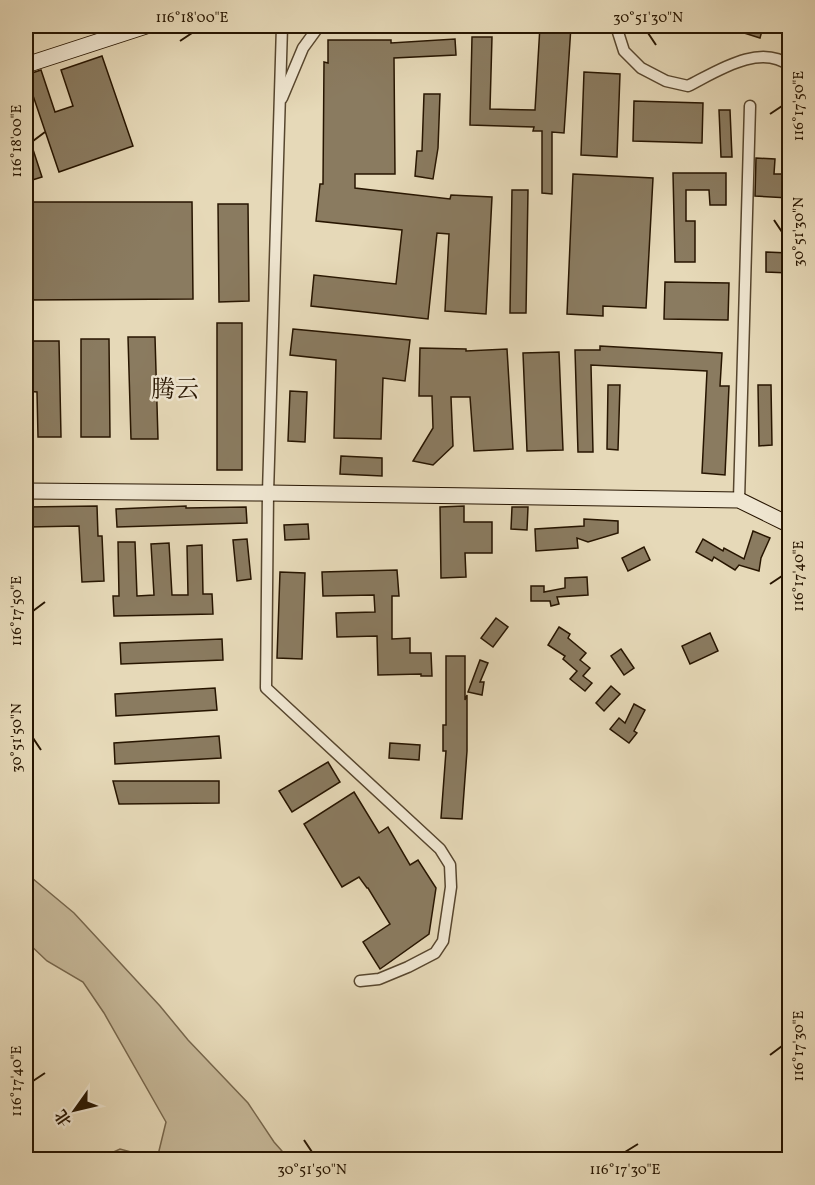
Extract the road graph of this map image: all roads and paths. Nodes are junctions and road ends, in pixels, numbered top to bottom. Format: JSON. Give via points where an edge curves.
{"nodes":[{"id":1,"x":146,"y":26,"type":"edge"},
{"id":2,"x":282,"y":26,"type":"edge"},
{"id":3,"x":324,"y":26,"type":"edge"},
{"id":4,"x":615,"y":26,"type":"edge"},
{"id":5,"x":26,"y":65,"type":"edge"},
{"id":6,"x":789,"y":66,"type":"edge"},
{"id":7,"x":279,"y":104,"type":"junction"},
{"id":8,"x":750,"y":105,"type":"dead end"},
{"id":9,"x":26,"y":491,"type":"edge"},
{"id":10,"x":268,"y":493,"type":"junction"},
{"id":11,"x":739,"y":500,"type":"junction"},
{"id":12,"x":789,"y":525,"type":"edge"},
{"id":13,"x":360,"y":981,"type":"dead end"}],
"edges":[{"from":1,"to":5,"type":"street"},
{"from":2,"to":7,"type":"street"},
{"from":3,"to":7,"type":"street","via":[[319,26],[303,48]]},
{"from":4,"to":6,"type":"street","via":[[624,51],[641,68],[666,81],[688,86],[730,64],[760,56]]},
{"from":7,"to":10,"type":"street"},
{"from":8,"to":11,"type":"street"},
{"from":9,"to":10,"type":"street"},
{"from":10,"to":11,"type":"street"},
{"from":10,"to":13,"type":"street","via":[[266,688],[440,849],[450,865],[443,941],[435,953],[379,979]]},
{"from":11,"to":12,"type":"street"}]}
